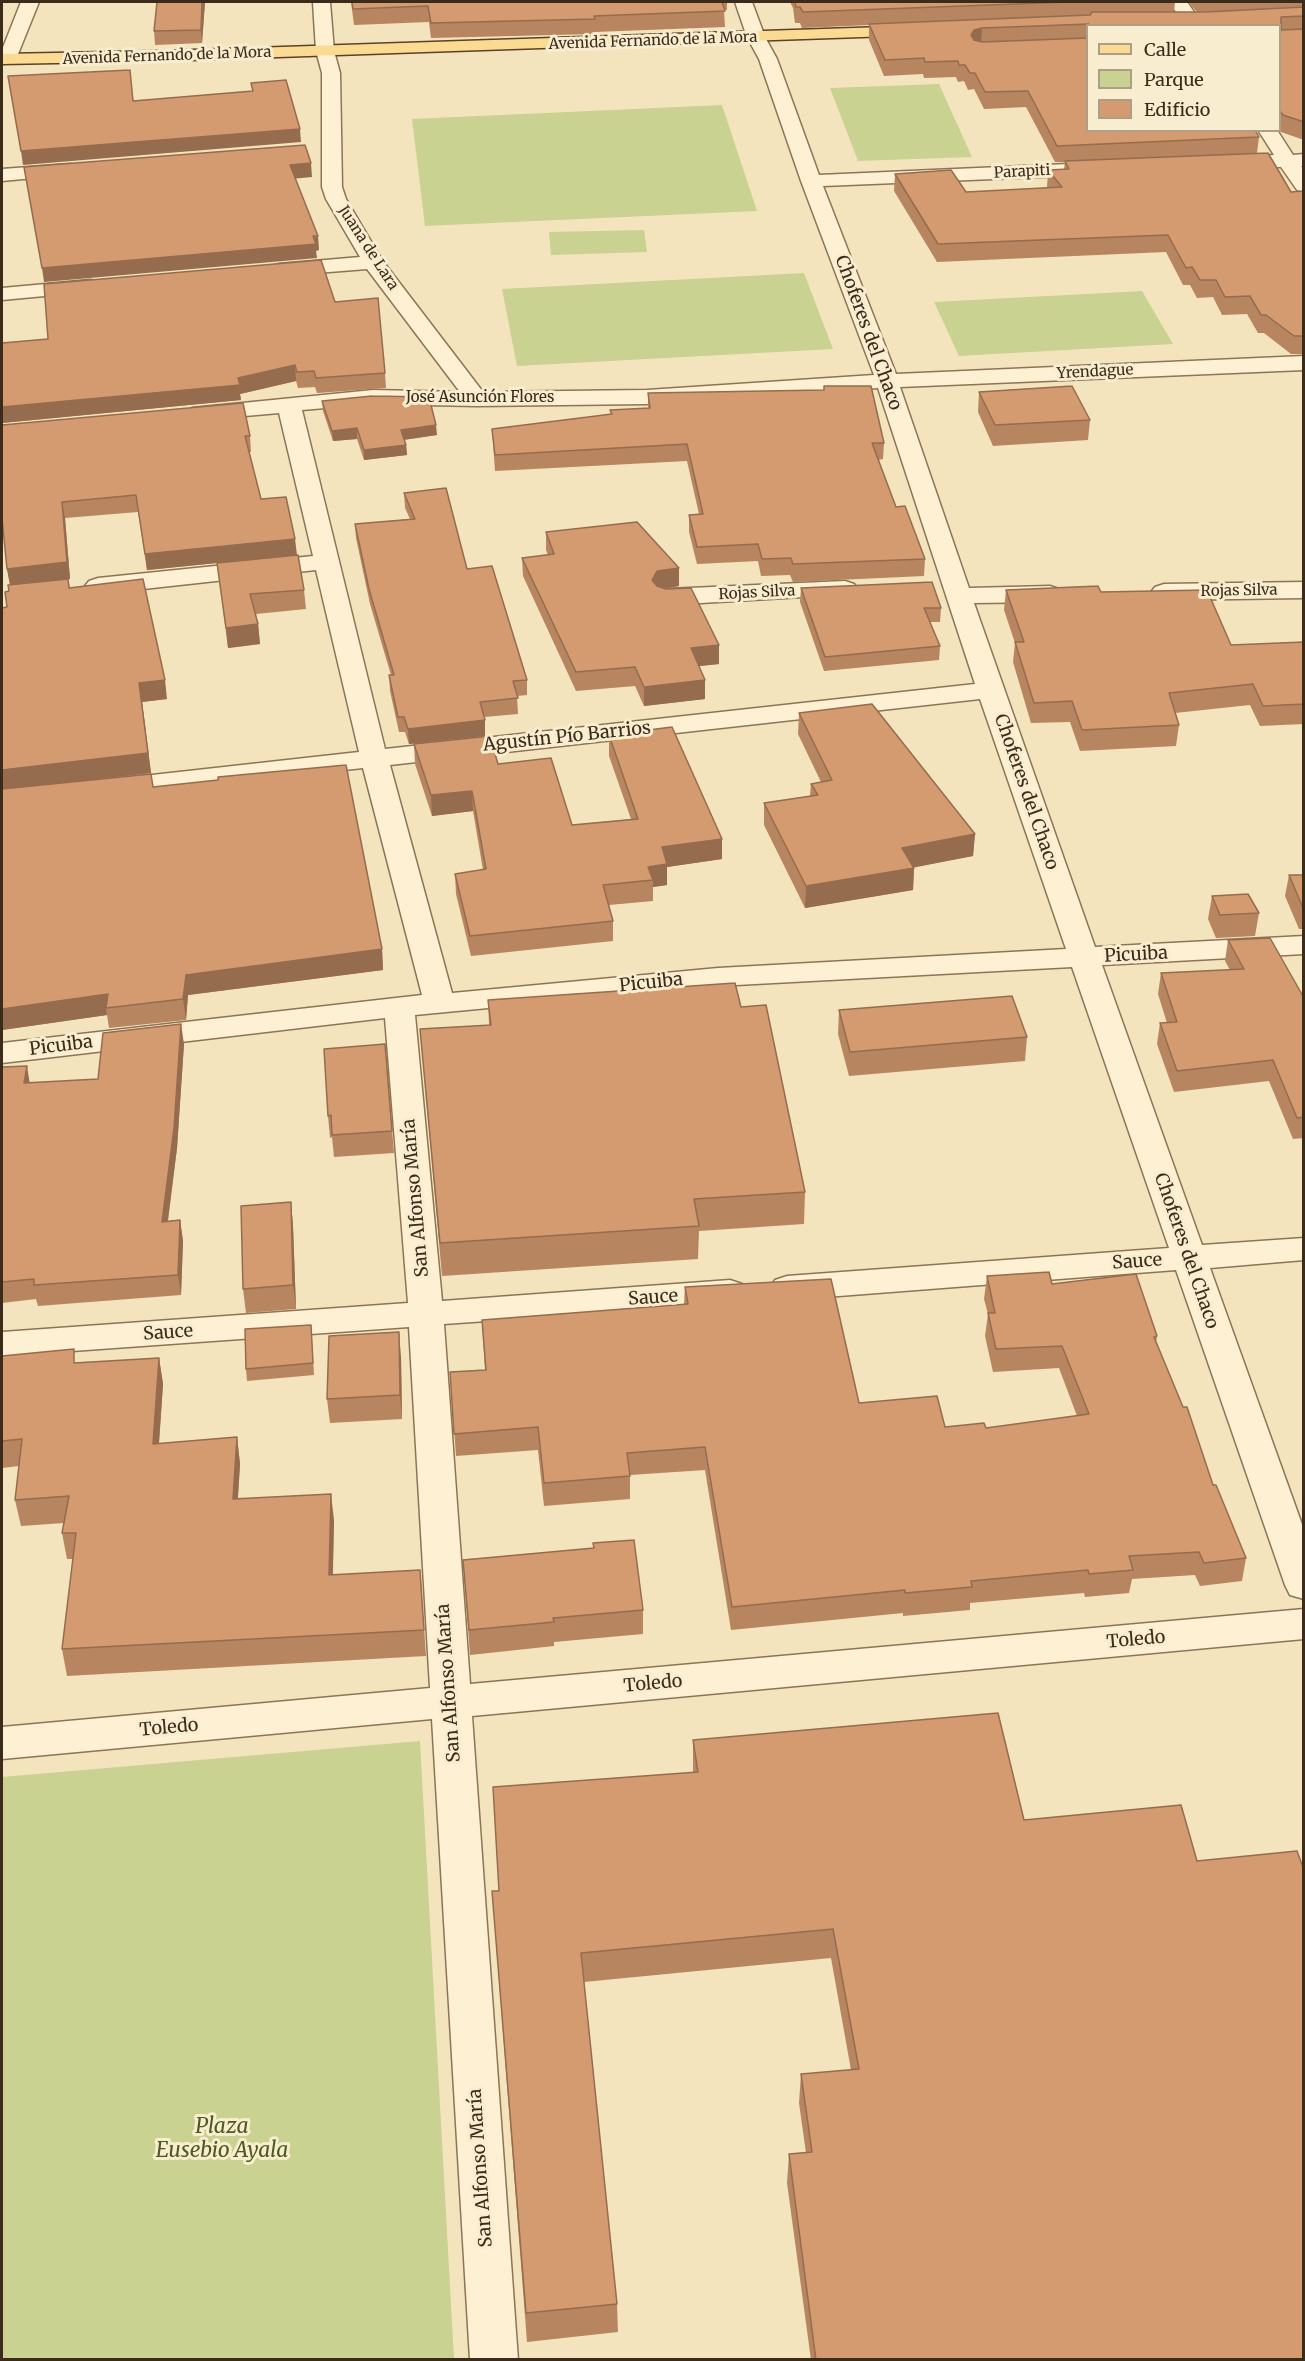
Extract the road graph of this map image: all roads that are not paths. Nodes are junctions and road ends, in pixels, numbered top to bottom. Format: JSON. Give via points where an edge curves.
{"nodes":[{"id":1,"x":30,"y":2,"type":"edge"},
{"id":2,"x":321,"y":2,"type":"edge"},
{"id":3,"x":743,"y":2,"type":"edge"},
{"id":4,"x":1178,"y":2,"type":"edge"},
{"id":5,"x":1213,"y":18,"type":"edge"},
{"id":6,"x":1167,"y":20,"type":"edge"},
{"id":7,"x":1192,"y":22,"type":"edge"},
{"id":8,"x":932,"y":30,"type":"edge"},
{"id":9,"x":325,"y":51,"type":"junction"},
{"id":10,"x":765,"y":53,"type":"junction"},
{"id":11,"x":3,"y":64,"type":"edge"},
{"id":12,"x":354,"y":72,"type":"dead end"},
{"id":13,"x":201,"y":73,"type":"dead end"},
{"id":14,"x":307,"y":73,"type":"dead end"},
{"id":15,"x":331,"y":73,"type":"junction"},
{"id":16,"x":1269,"y":132,"type":"edge"},
{"id":17,"x":332,"y":148,"type":"junction"},
{"id":18,"x":309,"y":150,"type":"edge"},
{"id":19,"x":1295,"y":160,"type":"edge"},
{"id":20,"x":1216,"y":164,"type":"edge"},
{"id":21,"x":84,"y":168,"type":"edge"},
{"id":22,"x":1108,"y":168,"type":"edge"},
{"id":23,"x":2,"y":175,"type":"edge"},
{"id":24,"x":812,"y":181,"type":"junction"},
{"id":25,"x":1304,"y":186,"type":"edge"},
{"id":26,"x":373,"y":262,"type":"junction"},
{"id":27,"x":257,"y":272,"type":"edge"},
{"id":28,"x":106,"y":285,"type":"edge"},
{"id":29,"x":2,"y":294,"type":"edge"},
{"id":30,"x":1304,"y":363,"type":"edge"},
{"id":31,"x":887,"y":381,"type":"junction"},
{"id":32,"x":477,"y":399,"type":"junction"},
{"id":33,"x":289,"y":405,"type":"junction"},
{"id":34,"x":174,"y":416,"type":"edge"},
{"id":35,"x":326,"y":562,"type":"junction"},
{"id":36,"x":874,"y":588,"type":"edge"},
{"id":37,"x":71,"y":589,"type":"edge"},
{"id":38,"x":948,"y":589,"type":"junction"},
{"id":39,"x":1304,"y":590,"type":"edge"},
{"id":40,"x":1144,"y":592,"type":"edge"},
{"id":41,"x":1075,"y":594,"type":"edge"},
{"id":42,"x":667,"y":597,"type":"edge"},
{"id":43,"x":990,"y":690,"type":"junction"},
{"id":44,"x":374,"y":758,"type":"junction"},
{"id":45,"x":83,"y":791,"type":"edge"},
{"id":46,"x":1304,"y":945,"type":"edge"},
{"id":47,"x":1084,"y":958,"type":"junction"},
{"id":48,"x":440,"y":1004,"type":"junction"},
{"id":49,"x":399,"y":1007,"type":"junction"},
{"id":50,"x":2,"y":1053,"type":"edge"},
{"id":51,"x":1304,"y":1249,"type":"edge"},
{"id":52,"x":1188,"y":1258,"type":"junction"},
{"id":53,"x":426,"y":1315,"type":"junction"},
{"id":54,"x":2,"y":1344,"type":"edge"},
{"id":55,"x":1304,"y":1585,"type":"edge"},
{"id":56,"x":1304,"y":1624,"type":"edge"},
{"id":57,"x":450,"y":1702,"type":"junction"},
{"id":58,"x":2,"y":1743,"type":"edge"},
{"id":59,"x":494,"y":2360,"type":"edge"}],
"edges":[{"from":1,"to":11,"type":"street"},
{"from":2,"to":9,"type":"street","name":"Juana de Lara"},
{"from":3,"to":10,"type":"street","name":"Choferes del Chaco"},
{"from":4,"to":7,"type":"street"},
{"from":5,"to":7,"type":"main road"},
{"from":6,"to":7,"type":"main road"},
{"from":8,"to":10,"type":"main road","name":"Avenida Fernando de la Mora"},
{"from":9,"to":10,"type":"main road","name":"Avenida Fernando de la Mora"},
{"from":9,"to":11,"type":"main road","name":"Avenida Fernando de la Mora"},
{"from":9,"to":15,"type":"street","name":"Juana de Lara"},
{"from":10,"to":24,"type":"street","name":"Choferes del Chaco"},
{"from":11,"to":13,"type":"main road","name":"Avenida Fernando de la Mora"},
{"from":12,"to":15,"type":"main road"},
{"from":14,"to":15,"type":"main road"},
{"from":15,"to":17,"type":"street","name":"Juana de Lara"},
{"from":16,"to":19,"type":"street"},
{"from":17,"to":18,"type":"street"},
{"from":17,"to":26,"type":"street","name":"Juana de Lara","via":[[332,187],[336,199]]},
{"from":19,"to":20,"type":"street"},
{"from":19,"to":25,"type":"street"},
{"from":21,"to":23,"type":"street"},
{"from":22,"to":24,"type":"street","name":"Parapiti"},
{"from":24,"to":31,"type":"street","name":"Choferes del Chaco"},
{"from":26,"to":27,"type":"street"},
{"from":26,"to":32,"type":"street","name":"Juana de Lara"},
{"from":28,"to":29,"type":"street"},
{"from":30,"to":31,"type":"street","name":"Yrendague"},
{"from":31,"to":32,"type":"street","name":"José Asunción Flores","via":[[647,397]]},
{"from":31,"to":38,"type":"street","name":"Choferes del Chaco"},
{"from":32,"to":33,"type":"street","name":"José Asunción Flores","via":[[373,397]]},
{"from":33,"to":34,"type":"street","name":"José Asunción Flores"},
{"from":33,"to":35,"type":"street"},
{"from":35,"to":37,"type":"street"},
{"from":35,"to":44,"type":"street"},
{"from":36,"to":42,"type":"street","name":"Rojas Silva"},
{"from":38,"to":41,"type":"street"},
{"from":38,"to":43,"type":"street","name":"Choferes del Chaco"},
{"from":39,"to":40,"type":"street","name":"Rojas Silva"},
{"from":43,"to":44,"type":"street","name":"Agustín Pío Barrios"},
{"from":43,"to":47,"type":"street","name":"Choferes del Chaco"},
{"from":44,"to":45,"type":"street","name":"Agustín Pío Barrios"},
{"from":44,"to":48,"type":"street"},
{"from":46,"to":47,"type":"street","name":"Picuiba"},
{"from":47,"to":48,"type":"street","name":"Picuiba","via":[[718,977]]},
{"from":47,"to":52,"type":"street","name":"Choferes del Chaco"},
{"from":48,"to":49,"type":"street","name":"Picuiba"},
{"from":49,"to":50,"type":"street","name":"Picuiba"},
{"from":49,"to":53,"type":"street","name":"San Alfonso María"},
{"from":51,"to":52,"type":"street","name":"Sauce"},
{"from":52,"to":53,"type":"street","name":"Sauce"},
{"from":52,"to":55,"type":"street","name":"Choferes del Chaco"},
{"from":53,"to":54,"type":"street","name":"Sauce"},
{"from":53,"to":57,"type":"street","name":"San Alfonso María"},
{"from":56,"to":57,"type":"street","name":"Toledo"},
{"from":57,"to":58,"type":"street","name":"Toledo"},
{"from":57,"to":59,"type":"street","name":"San Alfonso María"}]}
